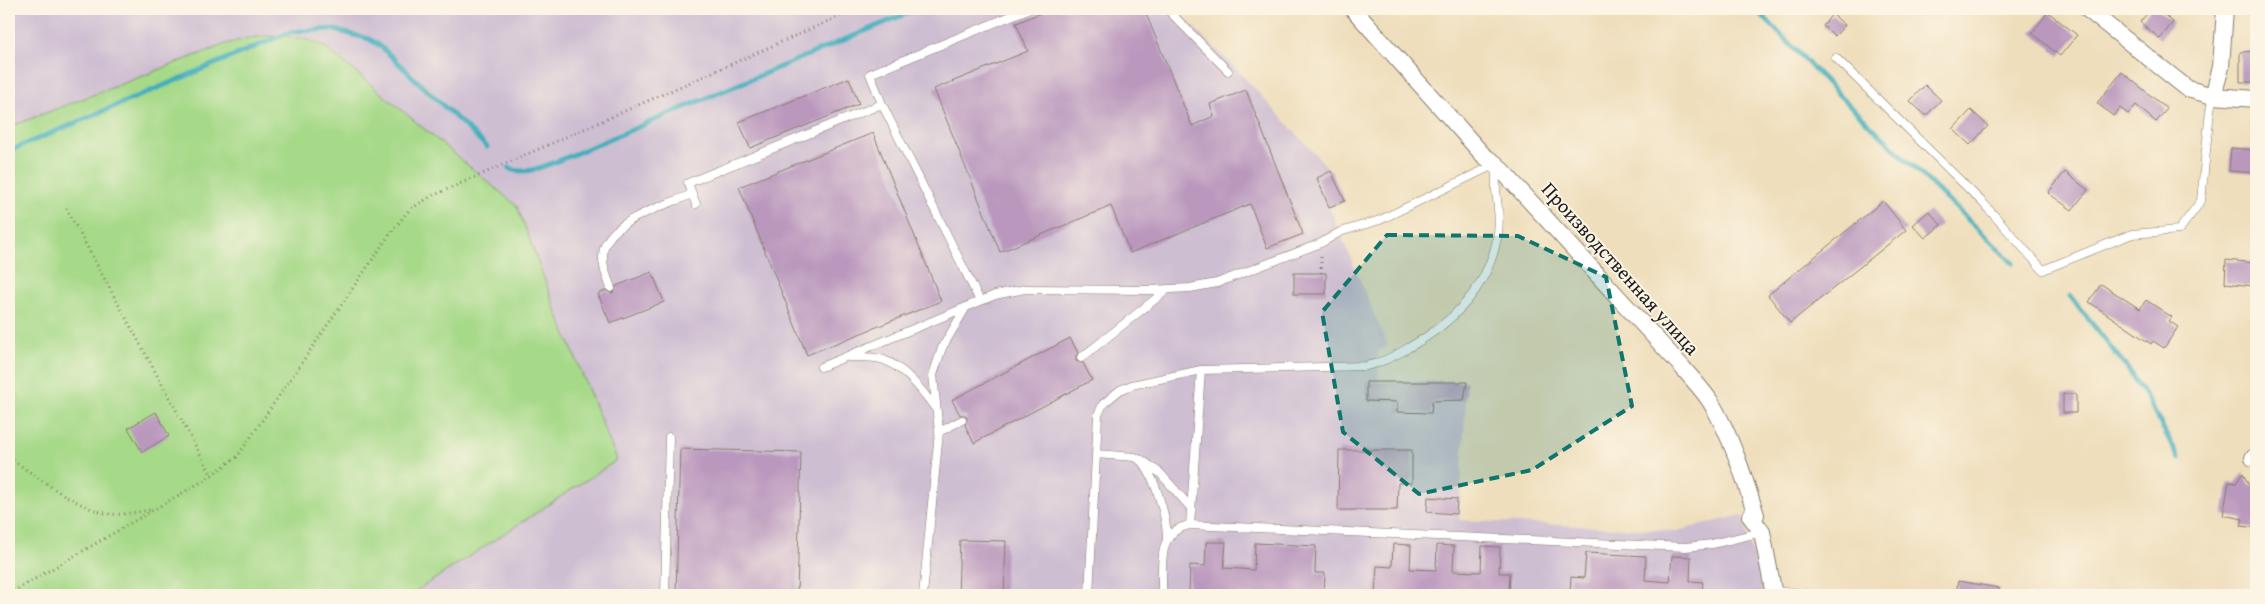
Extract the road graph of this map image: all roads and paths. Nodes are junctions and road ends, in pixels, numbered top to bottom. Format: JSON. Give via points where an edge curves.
{"nodes":[{"id":1,"x":856,"y":9,"type":"edge"},
{"id":2,"x":1028,"y":9,"type":"edge"},
{"id":3,"x":1167,"y":9,"type":"edge"},
{"id":4,"x":1353,"y":9,"type":"edge"},
{"id":5,"x":2087,"y":9,"type":"edge"},
{"id":6,"x":2225,"y":9,"type":"edge"},
{"id":7,"x":1836,"y":58,"type":"dead end"},
{"id":8,"x":1228,"y":71,"type":"dead end"},
{"id":9,"x":2214,"y":96,"type":"junction"},
{"id":10,"x":2256,"y":99,"type":"edge"},
{"id":11,"x":882,"y":104,"type":"junction"},
{"id":12,"x":1496,"y":164,"type":"junction"},
{"id":13,"x":692,"y":194,"type":"junction"},
{"id":14,"x":696,"y":204,"type":"dead end"},
{"id":15,"x":66,"y":208,"type":"dead end"},
{"id":16,"x":1321,"y":243,"type":"junction"},
{"id":17,"x":1321,"y":273,"type":"dead end"},
{"id":18,"x":611,"y":288,"type":"dead end"},
{"id":19,"x":1168,"y":289,"type":"junction"},
{"id":20,"x":980,"y":301,"type":"junction"},
{"id":21,"x":966,"y":307,"type":"junction"},
{"id":22,"x":845,"y":356,"type":"junction"},
{"id":23,"x":1080,"y":358,"type":"dead end"},
{"id":24,"x":821,"y":368,"type":"dead end"},
{"id":25,"x":1201,"y":370,"type":"junction"},
{"id":26,"x":936,"y":410,"type":"junction"},
{"id":27,"x":962,"y":420,"type":"dead end"},
{"id":28,"x":939,"y":432,"type":"junction"},
{"id":29,"x":669,"y":437,"type":"dead end"},
{"id":30,"x":1096,"y":454,"type":"junction"},
{"id":31,"x":9,"y":458,"type":"edge"},
{"id":32,"x":1138,"y":458,"type":"junction"},
{"id":33,"x":212,"y":476,"type":"junction"},
{"id":34,"x":1192,"y":509,"type":"junction"},
{"id":35,"x":153,"y":510,"type":"junction"},
{"id":36,"x":1190,"y":525,"type":"junction"},
{"id":37,"x":1762,"y":532,"type":"junction"},
{"id":38,"x":1167,"y":539,"type":"junction"},
{"id":39,"x":1774,"y":593,"type":"edge"},
{"id":40,"x":9,"y":594,"type":"edge"},
{"id":41,"x":665,"y":595,"type":"edge"},
{"id":42,"x":923,"y":595,"type":"edge"},
{"id":43,"x":1089,"y":595,"type":"edge"},
{"id":44,"x":1162,"y":595,"type":"edge"},
{"id":45,"x":1816,"y":595,"type":"edge"}],
"edges":[{"from":1,"to":33,"type":"path","via":[[415,206],[390,234],[243,449]]},
{"from":2,"to":11,"type":"lane","via":[[870,74]]},
{"from":3,"to":8,"type":"lane"},
{"from":4,"to":12,"type":"street","name":"Производственная улица","via":[[1484,156]]},
{"from":5,"to":9,"type":"street","via":[[2188,89]]},
{"from":6,"to":9,"type":"street","via":[[2221,68]]},
{"from":7,"to":9,"type":"lane","via":[[1984,204],[2043,270],[2132,234],[2179,230],[2201,201]]},
{"from":9,"to":10,"type":"street"},
{"from":11,"to":13,"type":"lane","via":[[688,183]]},
{"from":11,"to":20,"type":"lane"},
{"from":12,"to":16,"type":"lane","via":[[1380,220],[1340,232]]},
{"from":12,"to":25,"type":"lane","via":[[1496,198],[1500,213],[1494,252],[1472,297],[1437,330],[1402,352],[1366,366]]},
{"from":12,"to":37,"type":"street","name":"Производственная улица","via":[[1677,360],[1710,401],[1745,480],[1756,515],[1750,516]]},
{"from":13,"to":14,"type":"lane"},
{"from":13,"to":18,"type":"lane","via":[[635,218],[613,232],[603,254]]},
{"from":15,"to":33,"type":"path"},
{"from":16,"to":17,"type":"path"},
{"from":16,"to":19,"type":"lane","via":[[1229,280]]},
{"from":19,"to":20,"type":"lane","via":[[1025,289]]},
{"from":19,"to":23,"type":"lane"},
{"from":20,"to":21,"type":"lane"},
{"from":21,"to":22,"type":"lane"},
{"from":21,"to":26,"type":"lane","via":[[937,361],[934,375]]},
{"from":22,"to":24,"type":"lane"},
{"from":22,"to":26,"type":"lane","via":[[871,357],[892,364],[917,386]]},
{"from":25,"to":30,"type":"lane","via":[[1132,385],[1106,400],[1099,411]]},
{"from":25,"to":34,"type":"lane"},
{"from":26,"to":28,"type":"lane"},
{"from":27,"to":28,"type":"lane"},
{"from":28,"to":42,"type":"lane"},
{"from":29,"to":41,"type":"lane"},
{"from":30,"to":32,"type":"lane"},
{"from":30,"to":43,"type":"lane"},
{"from":31,"to":35,"type":"path","via":[[74,499],[100,511],[120,514]]},
{"from":32,"to":34,"type":"lane","via":[[1156,469]]},
{"from":32,"to":38,"type":"lane","via":[[1149,474],[1160,502]]},
{"from":33,"to":35,"type":"path"},
{"from":34,"to":36,"type":"lane"},
{"from":35,"to":40,"type":"path"},
{"from":36,"to":37,"type":"lane","via":[[1686,547]]},
{"from":36,"to":38,"type":"lane","via":[[1175,530]]},
{"from":37,"to":39,"type":"street","name":"Производственная улица"},
{"from":38,"to":44,"type":"lane","via":[[1163,551]]},
{"from":39,"to":45,"type":"lane"}]}
